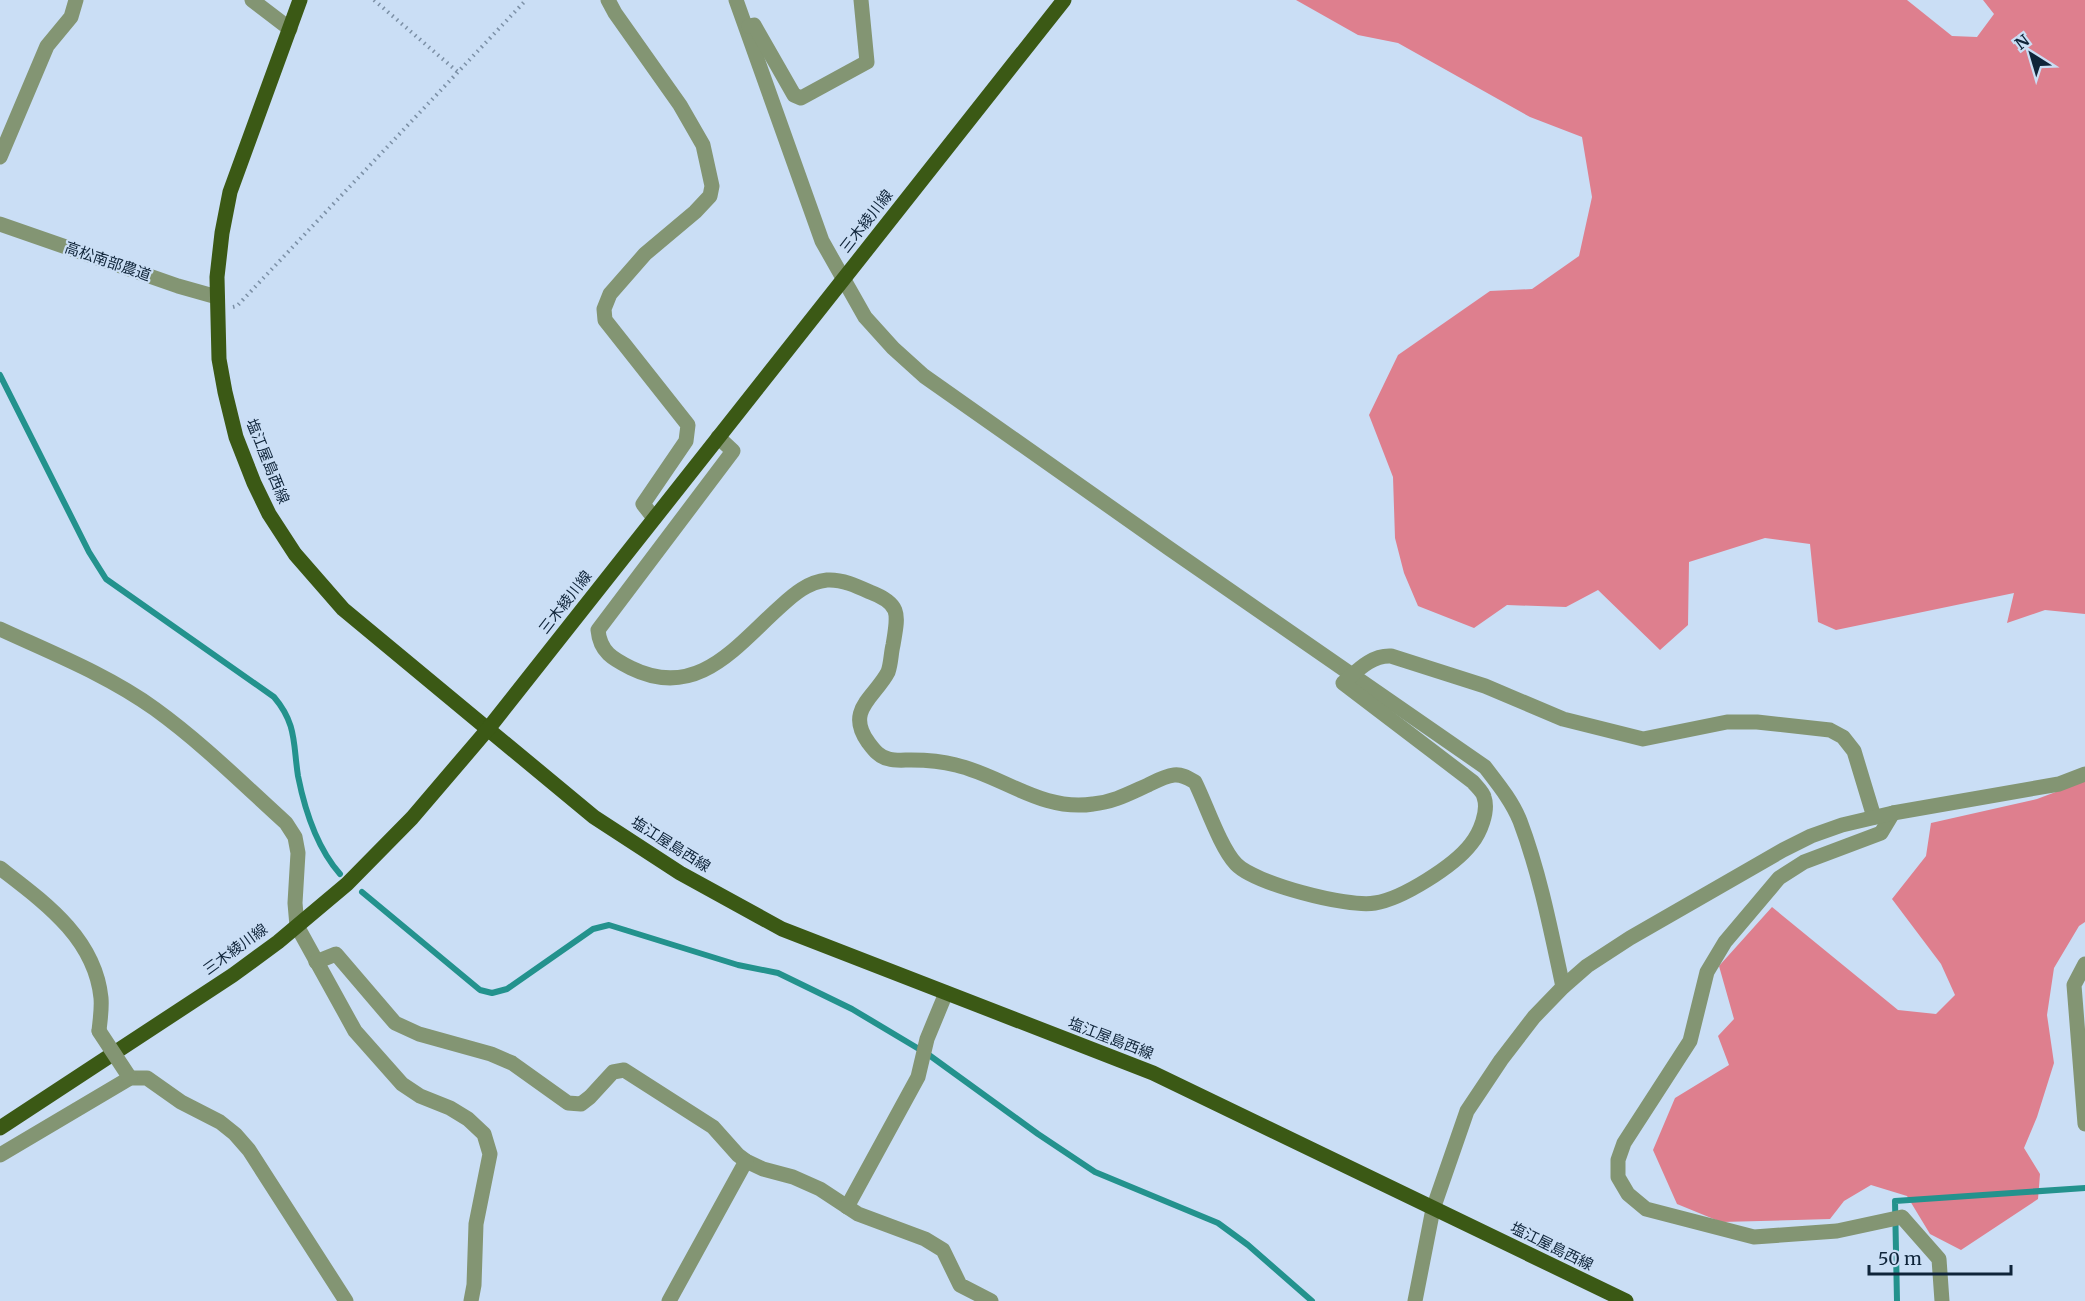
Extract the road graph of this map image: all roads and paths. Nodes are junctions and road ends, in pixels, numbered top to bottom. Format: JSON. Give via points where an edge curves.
{"nodes":[{"id":1,"x":76,"y":0,"type":"edge"},
{"id":2,"x":252,"y":0,"type":"edge"},
{"id":3,"x":300,"y":0,"type":"edge"},
{"id":4,"x":374,"y":0,"type":"edge"},
{"id":5,"x":526,"y":0,"type":"edge"},
{"id":6,"x":608,"y":0,"type":"edge"},
{"id":7,"x":736,"y":0,"type":"edge"},
{"id":8,"x":861,"y":0,"type":"edge"},
{"id":9,"x":1064,"y":0,"type":"edge"},
{"id":10,"x":746,"y":27,"type":"junction"},
{"id":11,"x":290,"y":29,"type":"junction"},
{"id":12,"x":459,"y":73,"type":"junction"},
{"id":13,"x":0,"y":157,"type":"edge"},
{"id":14,"x":0,"y":224,"type":"edge"},
{"id":15,"x":843,"y":280,"type":"junction"},
{"id":16,"x":218,"y":304,"type":"junction"},
{"id":17,"x":718,"y":436,"type":"junction"},
{"id":18,"x":654,"y":518,"type":"junction"},
{"id":19,"x":0,"y":629,"type":"edge"},
{"id":20,"x":1352,"y":676,"type":"junction"},
{"id":21,"x":488,"y":729,"type":"junction"},
{"id":22,"x":2085,"y":774,"type":"edge"},
{"id":23,"x":1893,"y":813,"type":"junction"},
{"id":24,"x":1874,"y":817,"type":"junction"},
{"id":25,"x":0,"y":868,"type":"edge"},
{"id":26,"x":297,"y":926,"type":"junction"},
{"id":27,"x":316,"y":962,"type":"junction"},
{"id":28,"x":2085,"y":964,"type":"edge"},
{"id":29,"x":1563,"y":987,"type":"junction"},
{"id":30,"x":946,"y":993,"type":"junction"},
{"id":31,"x":130,"y":1078,"type":"junction"},
{"id":32,"x":2085,"y":1124,"type":"edge"},
{"id":33,"x":0,"y":1128,"type":"edge"},
{"id":34,"x":0,"y":1155,"type":"edge"},
{"id":35,"x":746,"y":1161,"type":"junction"},
{"id":36,"x":847,"y":1207,"type":"junction"},
{"id":37,"x":1433,"y":1209,"type":"junction"},
{"id":38,"x":346,"y":1301,"type":"edge"},
{"id":39,"x":471,"y":1301,"type":"edge"},
{"id":40,"x":669,"y":1301,"type":"edge"},
{"id":41,"x":991,"y":1301,"type":"edge"},
{"id":42,"x":1415,"y":1301,"type":"edge"},
{"id":43,"x":1626,"y":1301,"type":"edge"},
{"id":44,"x":1942,"y":1301,"type":"edge"}],
"edges":[{"from":1,"to":13,"type":"street","via":[[71,17],[47,46]]},
{"from":2,"to":11,"type":"street"},
{"from":3,"to":11,"type":"main road","name":"塩江屋島西線"},
{"from":4,"to":12,"type":"path"},
{"from":5,"to":12,"type":"path"},
{"from":6,"to":18,"type":"street","via":[[703,145],[712,186],[710,196],[695,212],[645,254],[610,294],[604,309],[605,320],[688,425],[686,441],[643,504]]},
{"from":7,"to":10,"type":"street"},
{"from":8,"to":10,"type":"street","via":[[867,62],[801,98],[794,95],[754,25]]},
{"from":9,"to":15,"type":"main road","name":"三木綾川線"},
{"from":10,"to":15,"type":"street","via":[[822,241]]},
{"from":11,"to":16,"type":"main road","name":"塩江屋島西線","via":[[230,192],[217,277]]},
{"from":12,"to":16,"type":"path","via":[[237,306]]},
{"from":14,"to":16,"type":"street","name":"高松南部農道"},
{"from":15,"to":17,"type":"main road","name":"三木綾川線"},
{"from":15,"to":20,"type":"street","via":[[865,317],[924,376]]},
{"from":16,"to":21,"type":"main road","name":"塩江屋島西線","via":[[219,359],[225,392],[236,437],[269,514],[295,554],[343,609]]},
{"from":17,"to":18,"type":"main road","name":"三木綾川線"},
{"from":17,"to":20,"type":"street","via":[[733,451],[598,630],[605,652],[644,675],[693,675],[719,663],[744,643],[798,591],[828,580],[846,582],[887,598],[895,608],[897,621],[888,671],[862,707],[859,723],[876,753],[889,759],[960,766],[1041,800],[1069,805],[1116,800],[1161,779],[1186,776],[1194,782],[1227,852],[1251,875],[1299,892],[1373,903],[1419,884],[1472,844],[1484,818],[1484,797],[1473,782],[1343,683]]},
{"from":18,"to":21,"type":"main road","name":"三木綾川線"},
{"from":19,"to":26,"type":"street","via":[[111,681],[154,708],[286,823],[296,837],[298,853]]},
{"from":20,"to":24,"type":"street","via":[[1380,656],[1391,656],[1485,686],[1563,720],[1643,739],[1727,722],[1830,730],[1843,737],[1854,751]]},
{"from":20,"to":29,"type":"street","via":[[1485,767],[1501,788],[1520,820],[1542,893]]},
{"from":21,"to":26,"type":"main road","name":"三木綾川線","via":[[412,818],[347,884]]},
{"from":21,"to":30,"type":"main road","name":"塩江屋島西線","via":[[594,817],[680,873],[782,929]]},
{"from":22,"to":23,"type":"street","via":[[2059,784]]},
{"from":23,"to":24,"type":"street"},
{"from":23,"to":44,"type":"street","via":[[1881,833],[1804,862],[1779,878],[1725,942],[1707,972],[1690,1041],[1624,1143],[1618,1177],[1628,1194],[1646,1209],[1754,1237],[1837,1231],[1902,1217],[1939,1259]]},
{"from":24,"to":29,"type":"street","via":[[1832,829],[1783,850],[1630,938]]},
{"from":25,"to":31,"type":"street","bridge":true,"via":[[46,903],[92,960],[101,998],[99,1031]]},
{"from":26,"to":27,"type":"street"},
{"from":26,"to":33,"type":"main road","name":"三木綾川線","via":[[233,975]]},
{"from":27,"to":35,"type":"street","via":[[336,954],[395,1023],[512,1063],[568,1103],[581,1104],[613,1072],[624,1070],[713,1127]]},
{"from":27,"to":39,"type":"street","via":[[355,1031],[402,1084],[450,1108],[484,1134],[490,1154],[476,1224]]},
{"from":28,"to":32,"type":"street","via":[[2074,985]]},
{"from":29,"to":37,"type":"street","via":[[1534,1017],[1467,1111]]},
{"from":30,"to":36,"type":"street","via":[[927,1039],[918,1077]]},
{"from":30,"to":37,"type":"main road","name":"塩江屋島西線","via":[[1153,1073]]},
{"from":31,"to":34,"type":"street"},
{"from":31,"to":38,"type":"street","via":[[147,1078],[235,1134]]},
{"from":35,"to":36,"type":"street","via":[[794,1177]]},
{"from":35,"to":40,"type":"street"},
{"from":36,"to":41,"type":"street","via":[[943,1250],[960,1285]]},
{"from":37,"to":42,"type":"street"},
{"from":37,"to":43,"type":"main road","name":"塩江屋島西線"}]}
